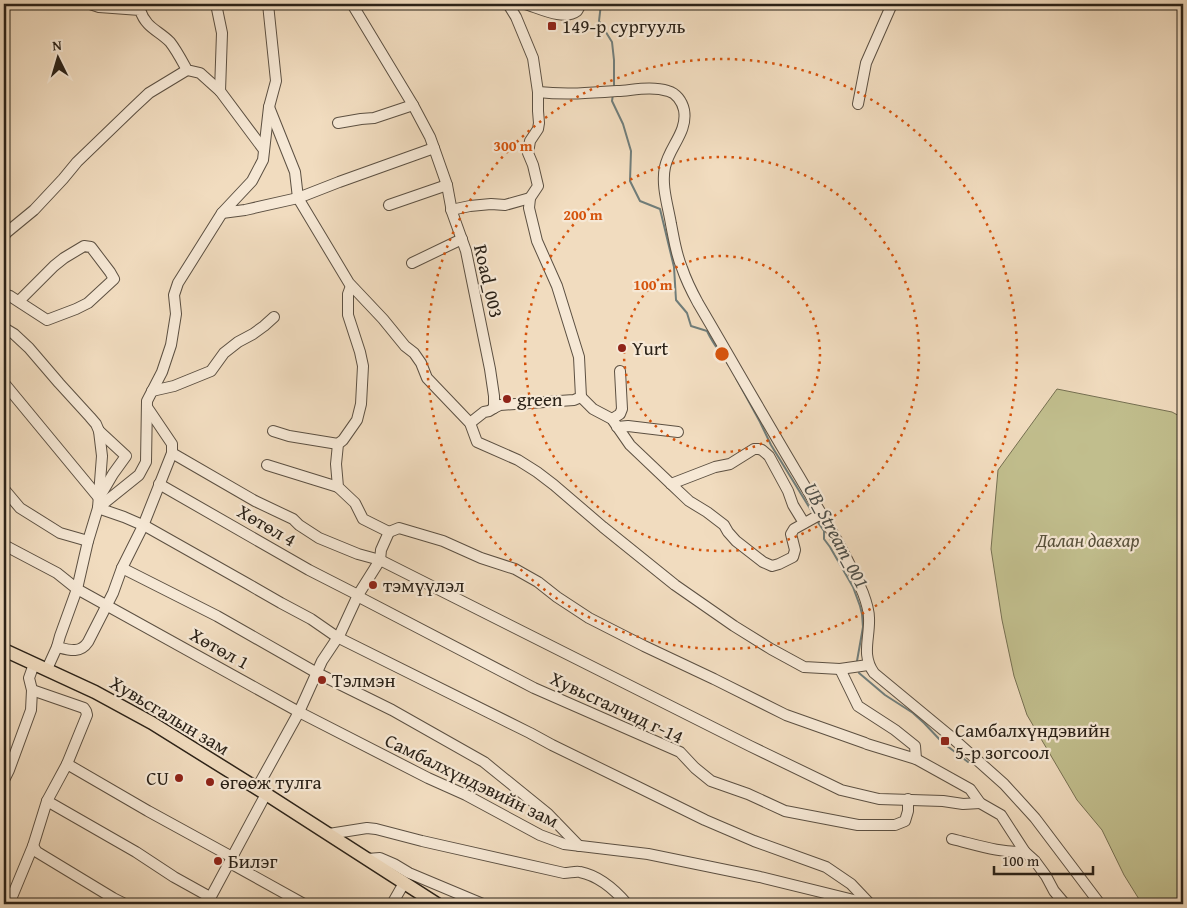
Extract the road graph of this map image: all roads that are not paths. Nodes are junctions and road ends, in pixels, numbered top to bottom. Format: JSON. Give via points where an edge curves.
{"nodes":[{"id":1,"x":90,"y":4,"type":"edge"},
{"id":2,"x":142,"y":4,"type":"edge"},
{"id":3,"x":216,"y":4,"type":"edge"},
{"id":4,"x":268,"y":4,"type":"edge"},
{"id":5,"x":352,"y":4,"type":"edge"},
{"id":6,"x":508,"y":4,"type":"edge"},
{"id":7,"x":525,"y":4,"type":"edge"},
{"id":8,"x":581,"y":4,"type":"edge"},
{"id":9,"x":892,"y":4,"type":"edge"},
{"id":10,"x":143,"y":18,"type":"junction"},
{"id":11,"x":187,"y":70,"type":"junction"},
{"id":12,"x":220,"y":91,"type":"junction"},
{"id":13,"x":538,"y":92,"type":"junction"},
{"id":14,"x":858,"y":104,"type":"dead end"},
{"id":15,"x":413,"y":105,"type":"junction"},
{"id":16,"x":269,"y":107,"type":"junction"},
{"id":17,"x":338,"y":123,"type":"dead end"},
{"id":18,"x":434,"y":148,"type":"junction"},
{"id":19,"x":264,"y":150,"type":"junction"},
{"id":20,"x":447,"y":185,"type":"junction"},
{"id":21,"x":298,"y":198,"type":"junction"},
{"id":22,"x":530,"y":198,"type":"junction"},
{"id":23,"x":389,"y":205,"type":"dead end"},
{"id":24,"x":452,"y":210,"type":"junction"},
{"id":25,"x":222,"y":213,"type":"junction"},
{"id":26,"x":4,"y":238,"type":"edge"},
{"id":27,"x":462,"y":239,"type":"junction"},
{"id":28,"x":412,"y":263,"type":"dead end"},
{"id":29,"x":351,"y":286,"type":"junction"},
{"id":30,"x":4,"y":294,"type":"edge"},
{"id":31,"x":19,"y":302,"type":"junction"},
{"id":32,"x":274,"y":317,"type":"dead end"},
{"id":33,"x":4,"y":328,"type":"edge"},
{"id":34,"x":620,"y":371,"type":"dead end"},
{"id":35,"x":4,"y":383,"type":"edge"},
{"id":36,"x":152,"y":391,"type":"junction"},
{"id":37,"x":581,"y":397,"type":"junction"},
{"id":38,"x":146,"y":406,"type":"junction"},
{"id":39,"x":494,"y":408,"type":"junction"},
{"id":40,"x":470,"y":423,"type":"junction"},
{"id":41,"x":615,"y":423,"type":"junction"},
{"id":42,"x":273,"y":431,"type":"dead end"},
{"id":43,"x":99,"y":432,"type":"junction"},
{"id":44,"x":678,"y":432,"type":"dead end"},
{"id":45,"x":338,"y":444,"type":"junction"},
{"id":46,"x":172,"y":453,"type":"junction"},
{"id":47,"x":267,"y":465,"type":"dead end"},
{"id":48,"x":159,"y":484,"type":"junction"},
{"id":49,"x":671,"y":484,"type":"junction"},
{"id":50,"x":338,"y":487,"type":"junction"},
{"id":51,"x":4,"y":489,"type":"edge"},
{"id":52,"x":98,"y":503,"type":"junction"},
{"id":53,"x":814,"y":518,"type":"junction"},
{"id":54,"x":144,"y":526,"type":"junction"},
{"id":55,"x":389,"y":532,"type":"junction"},
{"id":56,"x":88,"y":542,"type":"junction"},
{"id":57,"x":4,"y":545,"type":"edge"},
{"id":58,"x":380,"y":560,"type":"junction"},
{"id":59,"x":122,"y":568,"type":"junction"},
{"id":60,"x":77,"y":589,"type":"junction"},
{"id":61,"x":358,"y":595,"type":"junction"},
{"id":62,"x":106,"y":606,"type":"junction"},
{"id":63,"x":337,"y":636,"type":"junction"},
{"id":64,"x":57,"y":647,"type":"junction"},
{"id":65,"x":4,"y":650,"type":"edge"},
{"id":66,"x":34,"y":664,"type":"junction"},
{"id":67,"x":868,"y":665,"type":"junction"},
{"id":68,"x":47,"y":669,"type":"junction"},
{"id":69,"x":840,"y":669,"type":"junction"},
{"id":70,"x":317,"y":673,"type":"junction"},
{"id":71,"x":32,"y":690,"type":"junction"},
{"id":72,"x":298,"y":712,"type":"junction"},
{"id":73,"x":916,"y":759,"type":"junction"},
{"id":74,"x":67,"y":764,"type":"junction"},
{"id":75,"x":4,"y":780,"type":"edge"},
{"id":76,"x":261,"y":791,"type":"junction"},
{"id":77,"x":908,"y":799,"type":"junction"},
{"id":78,"x":47,"y":802,"type":"junction"},
{"id":79,"x":980,"y":803,"type":"junction"},
{"id":80,"x":329,"y":834,"type":"junction"},
{"id":81,"x":952,"y":839,"type":"dead end"},
{"id":82,"x":33,"y":846,"type":"junction"},
{"id":83,"x":579,"y":846,"type":"junction"},
{"id":84,"x":1026,"y":852,"type":"junction"},
{"id":85,"x":367,"y":859,"type":"junction"},
{"id":86,"x":231,"y":860,"type":"junction"},
{"id":87,"x":404,"y":883,"type":"junction"},
{"id":88,"x":210,"y":902,"type":"edge"},
{"id":89,"x":1096,"y":903,"type":"edge"},
{"id":90,"x":9,"y":904,"type":"edge"},
{"id":91,"x":126,"y":904,"type":"edge"},
{"id":92,"x":304,"y":904,"type":"edge"},
{"id":93,"x":392,"y":904,"type":"edge"},
{"id":94,"x":437,"y":904,"type":"edge"},
{"id":95,"x":483,"y":904,"type":"edge"},
{"id":96,"x":627,"y":904,"type":"edge"},
{"id":97,"x":870,"y":904,"type":"edge"},
{"id":98,"x":1066,"y":904,"type":"edge"}],
"edges":[{"from":1,"to":10,"type":"street","via":[[140,10]]},
{"from":2,"to":10,"type":"street"},
{"from":3,"to":12,"type":"street","via":[[222,33]]},
{"from":4,"to":16,"type":"street","via":[[276,81]]},
{"from":5,"to":15,"type":"street","name":"Road_003"},
{"from":6,"to":13,"type":"street","via":[[533,58]]},
{"from":7,"to":8,"type":"street","via":[[560,15],[577,11]]},
{"from":9,"to":14,"type":"street","via":[[866,64]]},
{"from":10,"to":11,"type":"street","via":[[170,42]]},
{"from":11,"to":12,"type":"street","via":[[200,72]]},
{"from":11,"to":26,"type":"street","via":[[149,93],[76,162],[63,180]]},
{"from":12,"to":19,"type":"street"},
{"from":13,"to":22,"type":"street","via":[[539,123],[528,153],[538,186]]},
{"from":13,"to":53,"type":"street","via":[[558,95],[662,89],[678,96],[684,110],[684,122],[663,175],[681,267]]},
{"from":15,"to":17,"type":"street","via":[[374,118]]},
{"from":15,"to":18,"type":"street","name":"Road_003"},
{"from":16,"to":19,"type":"street"},
{"from":16,"to":21,"type":"street","via":[[295,172]]},
{"from":18,"to":20,"type":"street","name":"Road_003"},
{"from":18,"to":21,"type":"street"},
{"from":19,"to":25,"type":"street","via":[[263,160],[252,181]]},
{"from":20,"to":23,"type":"street"},
{"from":20,"to":24,"type":"street","name":"Road_003"},
{"from":21,"to":25,"type":"street"},
{"from":21,"to":29,"type":"street"},
{"from":22,"to":24,"type":"street","via":[[506,205]]},
{"from":22,"to":37,"type":"street","via":[[529,208],[537,241],[557,286],[579,357]]},
{"from":24,"to":27,"type":"street","name":"Road_003"},
{"from":25,"to":36,"type":"street","via":[[178,283],[174,295],[176,314],[171,345]]},
{"from":27,"to":28,"type":"street"},
{"from":27,"to":39,"type":"street","name":"Road_003","via":[[490,369]]},
{"from":29,"to":40,"type":"street","via":[[414,354],[427,378]]},
{"from":29,"to":45,"type":"street","via":[[348,315],[364,366],[361,404],[357,420]]},
{"from":30,"to":31,"type":"street"},
{"from":31,"to":31,"type":"street","via":[[54,266],[84,246],[91,247],[114,279],[88,303],[47,320]]},
{"from":32,"to":36,"type":"street","via":[[224,353],[212,371]]},
{"from":33,"to":43,"type":"street","via":[[29,348],[96,424]]},
{"from":34,"to":41,"type":"street","via":[[622,409]]},
{"from":35,"to":52,"type":"street"},
{"from":36,"to":38,"type":"street"},
{"from":37,"to":39,"type":"street"},
{"from":37,"to":41,"type":"street"},
{"from":38,"to":46,"type":"street","via":[[172,444]]},
{"from":38,"to":52,"type":"street","via":[[146,462],[139,476]]},
{"from":39,"to":40,"type":"street"},
{"from":40,"to":69,"type":"street","via":[[477,442],[537,472],[675,585],[734,626],[804,667]]},
{"from":41,"to":44,"type":"street"},
{"from":41,"to":49,"type":"street","via":[[630,445]]},
{"from":42,"to":45,"type":"street"},
{"from":43,"to":52,"type":"street","via":[[102,456]]},
{"from":43,"to":52,"type":"street","via":[[126,456]]},
{"from":45,"to":50,"type":"street"},
{"from":46,"to":48,"type":"street"},
{"from":46,"to":58,"type":"street","via":[[293,519],[318,538]]},
{"from":47,"to":50,"type":"street"},
{"from":48,"to":54,"type":"street"},
{"from":48,"to":61,"type":"street","name":"Хөтөл 4"},
{"from":49,"to":53,"type":"street","via":[[730,464],[759,449],[769,456],[796,509]]},
{"from":49,"to":53,"type":"street","via":[[724,525],[736,541],[772,566],[793,557],[795,550],[791,534]]},
{"from":50,"to":55,"type":"street","via":[[355,503],[364,518]]},
{"from":51,"to":56,"type":"street","via":[[20,508],[60,533]]},
{"from":52,"to":54,"type":"street"},
{"from":52,"to":56,"type":"street"},
{"from":53,"to":67,"type":"street","via":[[849,564],[863,593],[870,623]]},
{"from":54,"to":59,"type":"street"},
{"from":54,"to":63,"type":"street"},
{"from":55,"to":58,"type":"street"},
{"from":55,"to":73,"type":"street","via":[[399,528],[443,540],[515,569],[589,618],[786,715]]},
{"from":56,"to":60,"type":"street"},
{"from":57,"to":60,"type":"street","name":"Хөтөл 1","via":[[57,573]]},
{"from":58,"to":61,"type":"street"},
{"from":58,"to":77,"type":"street","via":[[841,790],[879,799]]},
{"from":59,"to":62,"type":"street"},
{"from":59,"to":70,"type":"street","via":[[217,616]]},
{"from":60,"to":62,"type":"street","name":"Хөтөл 1"},
{"from":60,"to":64,"type":"street"},
{"from":61,"to":63,"type":"street"},
{"from":61,"to":77,"type":"street","name":"Хувьсгалчид г-14","via":[[534,688],[680,752],[711,781],[785,811],[858,826],[895,825],[906,821]]},
{"from":62,"to":64,"type":"street","via":[[84,648],[76,651]]},
{"from":62,"to":72,"type":"street","name":"Хөтөл 1"},
{"from":63,"to":70,"type":"street"},
{"from":63,"to":97,"type":"street","via":[[705,820],[826,867],[851,884]]},
{"from":64,"to":68,"type":"street"},
{"from":65,"to":66,"type":"main road","name":"Хувьсгалын зам"},
{"from":66,"to":68,"type":"main road","name":"Хувьсгалын зам"},
{"from":66,"to":71,"type":"street","via":[[30,678]]},
{"from":67,"to":69,"type":"street"},
{"from":67,"to":89,"type":"street","via":[[1008,788]]},
{"from":68,"to":76,"type":"main road","name":"Хувьсгалын зам","via":[[152,723]]},
{"from":69,"to":73,"type":"street","via":[[858,706],[915,746]]},
{"from":70,"to":72,"type":"street"},
{"from":70,"to":83,"type":"street","via":[[392,710],[484,762],[548,814]]},
{"from":71,"to":74,"type":"street","via":[[86,711]]},
{"from":71,"to":75,"type":"street","via":[[31,710]]},
{"from":72,"to":76,"type":"street"},
{"from":72,"to":83,"type":"street","name":"Самбалхүндэвийн зам","via":[[540,835]]},
{"from":73,"to":79,"type":"street","via":[[970,789]]},
{"from":74,"to":78,"type":"street"},
{"from":74,"to":86,"type":"street"},
{"from":76,"to":80,"type":"main road","name":"Хувьсгалын зам"},
{"from":76,"to":86,"type":"street"},
{"from":77,"to":79,"type":"street"},
{"from":78,"to":82,"type":"street"},
{"from":78,"to":88,"type":"street","via":[[136,852]]},
{"from":79,"to":84,"type":"street","via":[[1000,815]]},
{"from":80,"to":85,"type":"main road","name":"Хувьсгалын зам"},
{"from":80,"to":96,"type":"street","via":[[376,828],[564,873],[580,872],[602,881]]},
{"from":81,"to":84,"type":"street","via":[[995,850]]},
{"from":82,"to":90,"type":"street"},
{"from":82,"to":91,"type":"street","via":[[44,857]]},
{"from":83,"to":97,"type":"street","name":"Самбалхүндэвийн зам","via":[[658,856]]},
{"from":84,"to":98,"type":"street"},
{"from":85,"to":87,"type":"main road","name":"Хувьсгалын зам"},
{"from":85,"to":95,"type":"street","via":[[380,858]]},
{"from":86,"to":88,"type":"street"},
{"from":86,"to":92,"type":"street"},
{"from":87,"to":93,"type":"street"},
{"from":87,"to":94,"type":"main road","name":"Хувьсгалын зам"}]}
